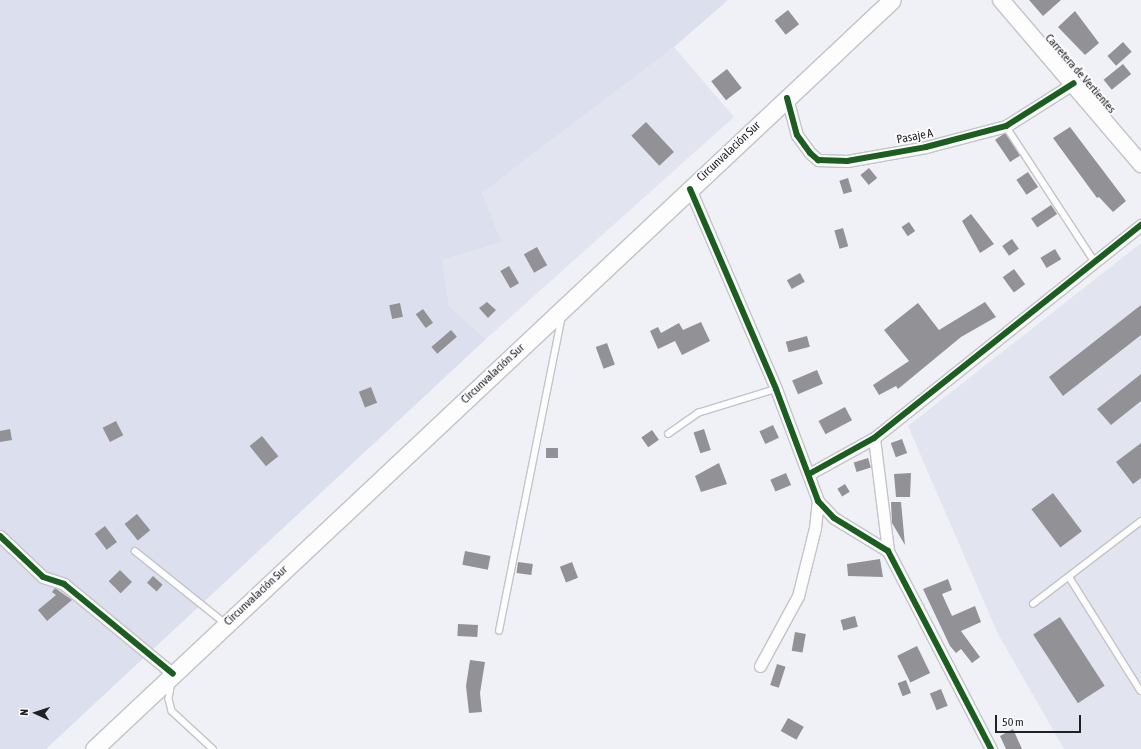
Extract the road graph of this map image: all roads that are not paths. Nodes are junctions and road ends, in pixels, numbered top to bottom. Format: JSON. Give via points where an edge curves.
{"nodes":[{"id":1,"x":892,"y":0,"type":"edge"},
{"id":2,"x":1001,"y":0,"type":"edge"},
{"id":3,"x":1074,"y":83,"type":"junction"},
{"id":4,"x":787,"y":98,"type":"junction"},
{"id":5,"x":1006,"y":126,"type":"junction"},
{"id":6,"x":1141,"y":164,"type":"edge"},
{"id":7,"x":690,"y":189,"type":"junction"},
{"id":8,"x":1141,"y":225,"type":"edge"},
{"id":9,"x":1095,"y":262,"type":"junction"},
{"id":10,"x":563,"y":308,"type":"junction"},
{"id":11,"x":776,"y":389,"type":"junction"},
{"id":12,"x":668,"y":434,"type":"dead end"},
{"id":13,"x":874,"y":438,"type":"junction"},
{"id":14,"x":809,"y":474,"type":"junction"},
{"id":15,"x":818,"y":501,"type":"junction"},
{"id":16,"x":1141,"y":521,"type":"edge"},
{"id":17,"x":0,"y":536,"type":"edge"},
{"id":18,"x":135,"y":551,"type":"dead end"},
{"id":19,"x":888,"y":551,"type":"junction"},
{"id":20,"x":1070,"y":578,"type":"junction"},
{"id":21,"x":1033,"y":604,"type":"dead end"},
{"id":22,"x":226,"y":624,"type":"junction"},
{"id":23,"x":499,"y":631,"type":"dead end"},
{"id":24,"x":760,"y":666,"type":"dead end"},
{"id":25,"x":173,"y":674,"type":"junction"},
{"id":26,"x":1141,"y":691,"type":"edge"},
{"id":27,"x":94,"y":749,"type":"edge"},
{"id":28,"x":212,"y":749,"type":"edge"},
{"id":29,"x":991,"y":749,"type":"edge"}],
"edges":[{"from":1,"to":4,"type":"main road","name":"Circunvalación Sur"},
{"from":2,"to":3,"type":"main road","name":"Carretera de Vertientes"},
{"from":3,"to":5,"type":"street","name":"Pasaje A"},
{"from":3,"to":6,"type":"main road","name":"Carretera de Vertientes"},
{"from":4,"to":5,"type":"street","name":"Pasaje A","via":[[798,135],[810,153],[823,161],[847,161],[926,147]]},
{"from":4,"to":7,"type":"main road","name":"Circunvalación Sur"},
{"from":5,"to":9,"type":"lane"},
{"from":7,"to":10,"type":"main road","name":"Circunvalación Sur"},
{"from":7,"to":11,"type":"street"},
{"from":8,"to":9,"type":"street"},
{"from":9,"to":13,"type":"street"},
{"from":10,"to":22,"type":"main road","name":"Circunvalación Sur"},
{"from":10,"to":23,"type":"lane"},
{"from":11,"to":12,"type":"lane","via":[[698,413]]},
{"from":11,"to":14,"type":"street"},
{"from":13,"to":14,"type":"street"},
{"from":13,"to":19,"type":"street"},
{"from":14,"to":15,"type":"street"},
{"from":15,"to":19,"type":"street","via":[[834,518]]},
{"from":15,"to":24,"type":"street","via":[[816,528],[798,596]]},
{"from":16,"to":20,"type":"lane"},
{"from":17,"to":25,"type":"street","via":[[43,577],[71,588]]},
{"from":18,"to":22,"type":"lane"},
{"from":19,"to":29,"type":"street"},
{"from":20,"to":21,"type":"lane"},
{"from":20,"to":26,"type":"lane"},
{"from":22,"to":25,"type":"main road","name":"Circunvalación Sur"},
{"from":25,"to":27,"type":"main road","name":"Circunvalación Sur"},
{"from":25,"to":28,"type":"lane","via":[[168,699],[172,712]]}]}
